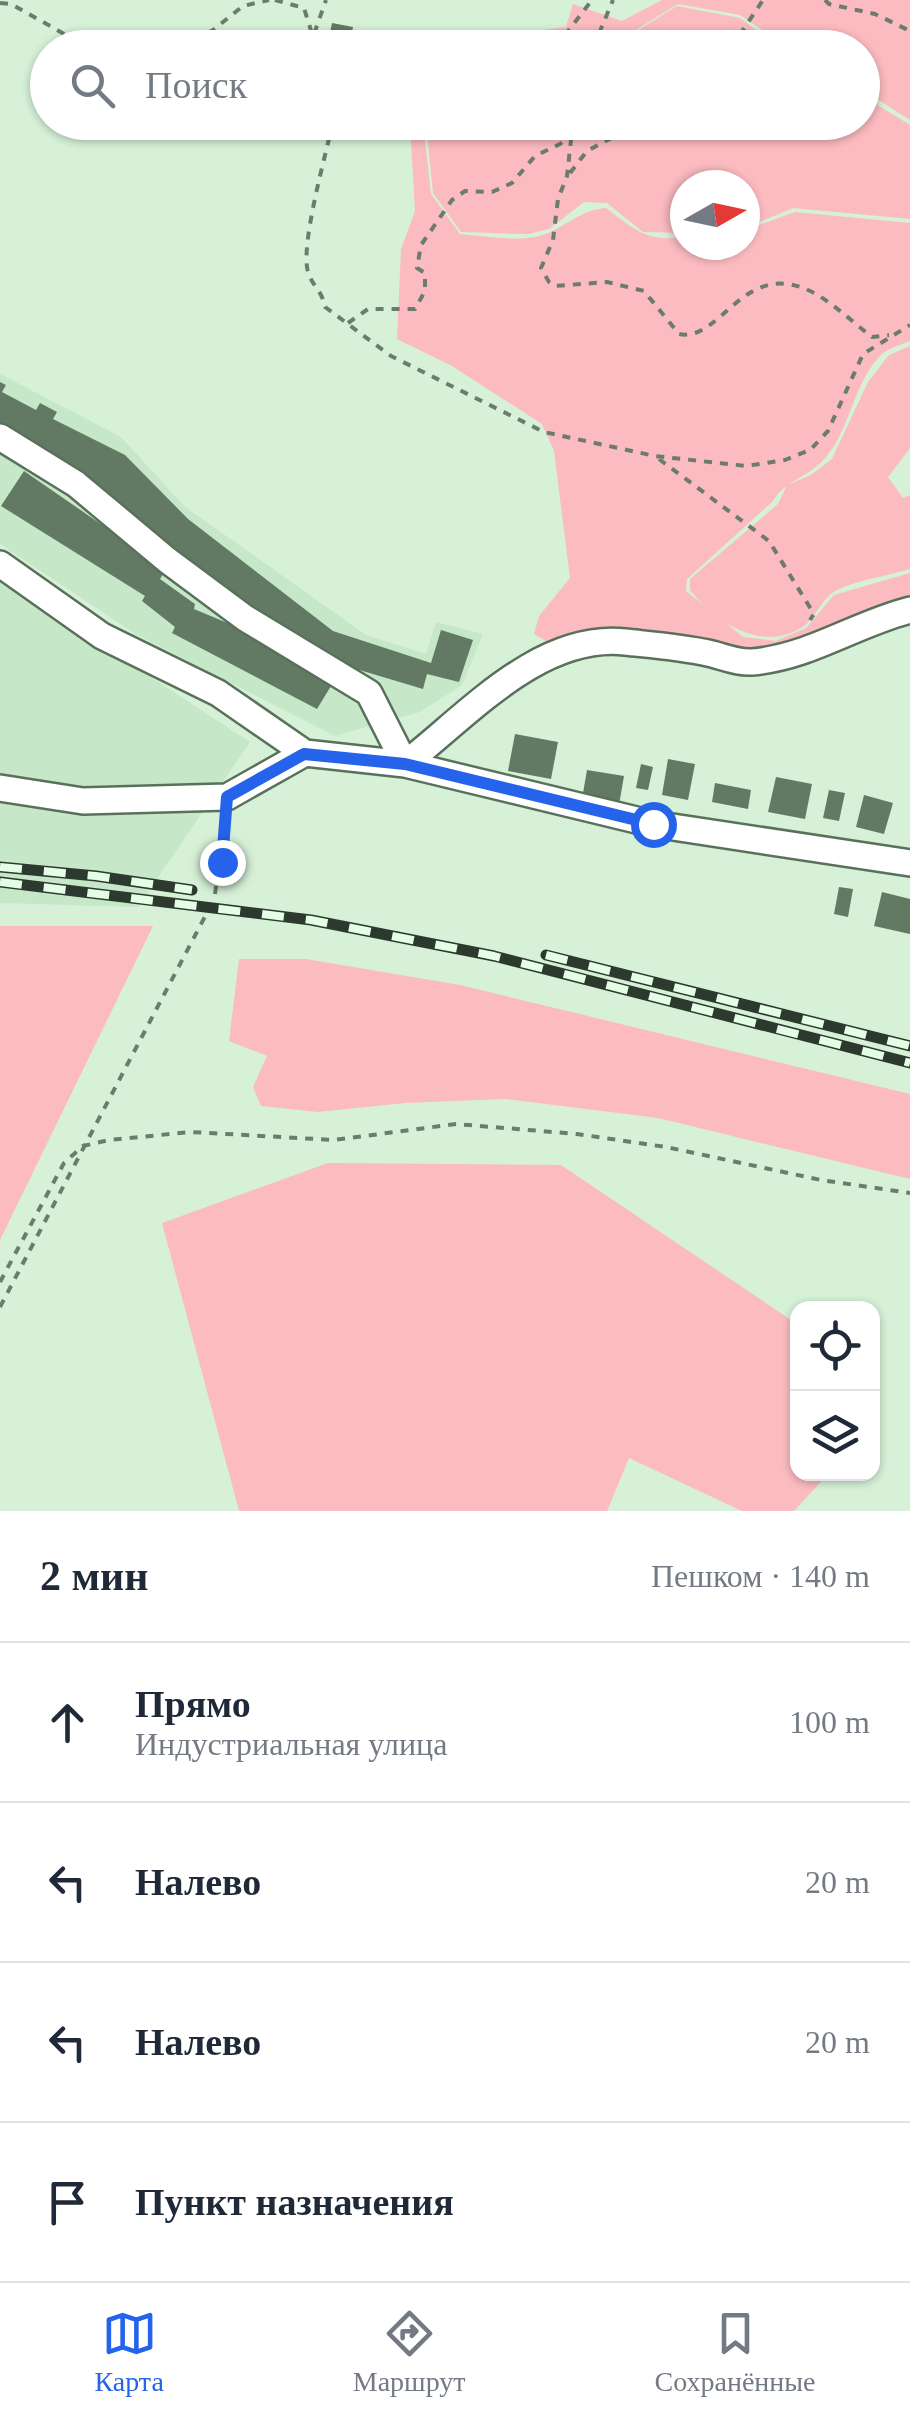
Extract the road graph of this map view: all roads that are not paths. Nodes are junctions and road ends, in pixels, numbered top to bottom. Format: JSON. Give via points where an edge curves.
{"nodes":[{"id":1,"x":0,"y":437,"type":"edge"},
{"id":2,"x":4,"y":574,"type":"edge"},
{"id":3,"x":910,"y":610,"type":"edge"},
{"id":4,"x":304,"y":754,"type":"junction"},
{"id":5,"x":405,"y":764,"type":"junction"},
{"id":6,"x":0,"y":788,"type":"edge"},
{"id":7,"x":910,"y":863,"type":"edge"}],
"edges":[{"from":1,"to":5,"type":"street","via":[[76,484],[245,618],[369,693]]},
{"from":2,"to":4,"type":"street","via":[[102,636],[218,693]]},
{"from":3,"to":5,"type":"street","via":[[784,658],[746,663],[612,640],[560,650],[495,688]]},
{"from":4,"to":5,"type":"street"},
{"from":4,"to":6,"type":"street","via":[[227,797],[83,802]]},
{"from":5,"to":7,"type":"street","via":[[653,824]]}]}
